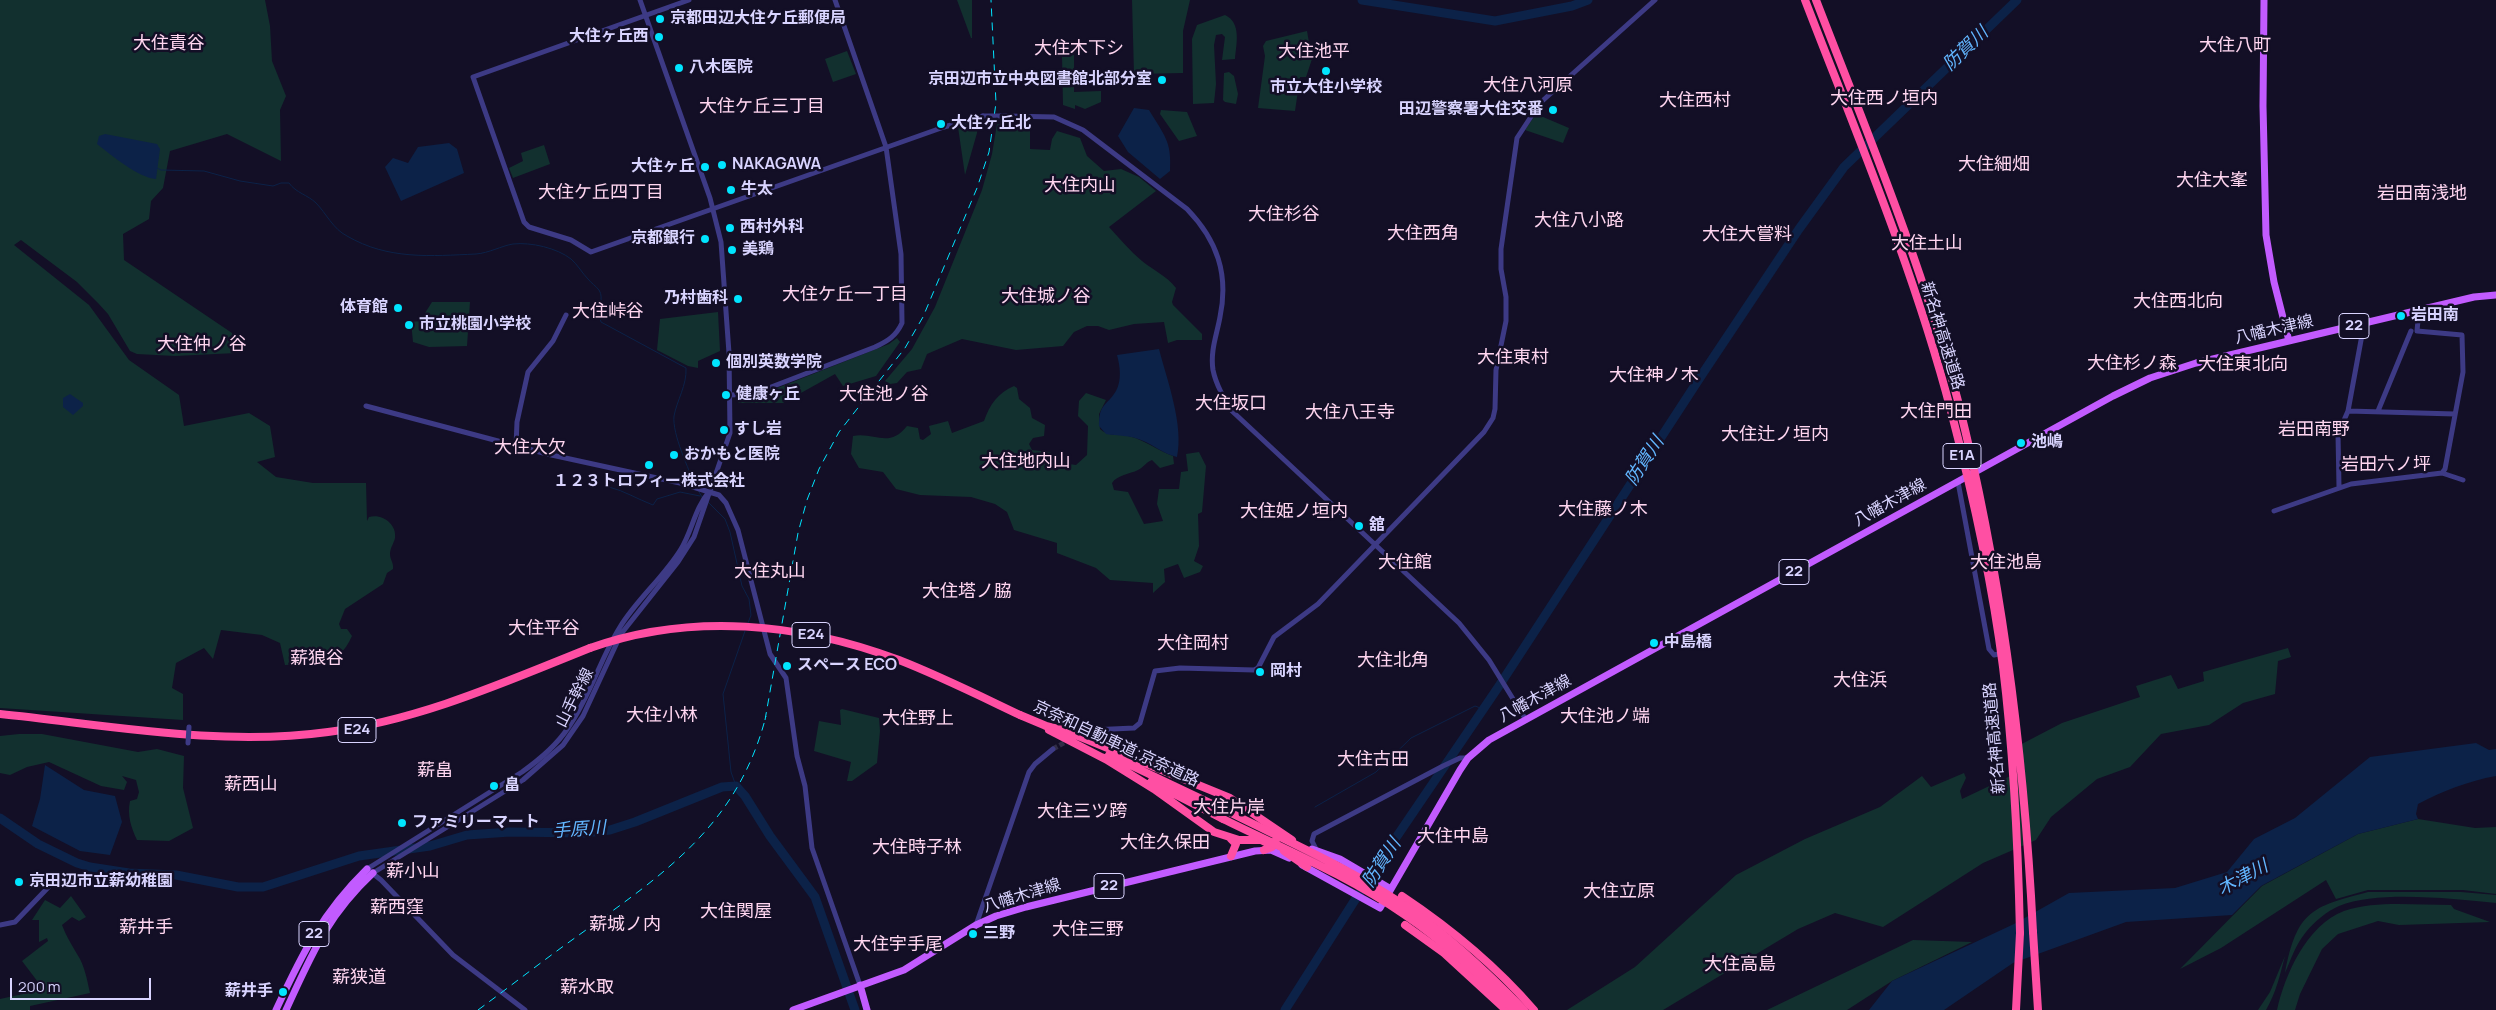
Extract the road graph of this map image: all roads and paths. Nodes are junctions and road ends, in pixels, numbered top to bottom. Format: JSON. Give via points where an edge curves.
{"nodes":[{"id":1,"x":640,"y":0,"type":"edge"},
{"id":2,"x":689,"y":0,"type":"edge"},
{"id":3,"x":834,"y":0,"type":"edge"},
{"id":4,"x":1655,"y":0,"type":"edge"},
{"id":5,"x":1805,"y":0,"type":"edge"},
{"id":6,"x":1816,"y":0,"type":"edge"},
{"id":7,"x":2264,"y":0,"type":"edge"},
{"id":8,"x":645,"y":15,"type":"junction"},
{"id":9,"x":886,"y":147,"type":"junction"},
{"id":10,"x":713,"y":209,"type":"junction"},
{"id":11,"x":2496,"y":295,"type":"edge"},
{"id":12,"x":2419,"y":310,"type":"junction"},
{"id":13,"x":566,"y":315,"type":"dead end"},
{"id":14,"x":2364,"y":324,"type":"junction"},
{"id":15,"x":2411,"y":331,"type":"dead end"},
{"id":16,"x":2290,"y":341,"type":"junction"},
{"id":17,"x":730,"y":395,"type":"junction"},
{"id":18,"x":366,"y":406,"type":"dead end"},
{"id":19,"x":2348,"y":411,"type":"junction"},
{"id":20,"x":2378,"y":411,"type":"junction"},
{"id":21,"x":2456,"y":414,"type":"junction"},
{"id":22,"x":516,"y":446,"type":"junction"},
{"id":23,"x":2442,"y":473,"type":"junction"},
{"id":24,"x":2463,"y":480,"type":"dead end"},
{"id":25,"x":1958,"y":482,"type":"junction"},
{"id":26,"x":2339,"y":487,"type":"junction"},
{"id":27,"x":708,"y":494,"type":"junction"},
{"id":28,"x":702,"y":508,"type":"junction"},
{"id":29,"x":2274,"y":511,"type":"dead end"},
{"id":30,"x":1374,"y":544,"type":"junction"},
{"id":31,"x":2004,"y":653,"type":"dead end"},
{"id":32,"x":0,"y":714,"type":"edge"},
{"id":33,"x":1020,"y":715,"type":"junction"},
{"id":34,"x":1526,"y":720,"type":"junction"},
{"id":35,"x":1046,"y":726,"type":"junction"},
{"id":36,"x":189,"y":727,"type":"dead end"},
{"id":37,"x":1080,"y":733,"type":"dead end"},
{"id":38,"x":188,"y":743,"type":"dead end"},
{"id":39,"x":1053,"y":749,"type":"tunnel mouth"},
{"id":40,"x":1104,"y":758,"type":"junction"},
{"id":41,"x":1468,"y":758,"type":"junction"},
{"id":42,"x":1274,"y":827,"type":"junction"},
{"id":43,"x":1230,"y":838,"type":"junction"},
{"id":44,"x":1302,"y":845,"type":"junction"},
{"id":45,"x":1273,"y":846,"type":"junction"},
{"id":46,"x":1264,"y":850,"type":"junction"},
{"id":47,"x":1317,"y":852,"type":"junction"},
{"id":48,"x":1244,"y":853,"type":"junction"},
{"id":49,"x":1231,"y":856,"type":"junction"},
{"id":50,"x":1307,"y":867,"type":"junction"},
{"id":51,"x":370,"y":871,"type":"junction"},
{"id":52,"x":61,"y":874,"type":"dead end"},
{"id":53,"x":1391,"y":889,"type":"junction"},
{"id":54,"x":1402,"y":896,"type":"dead end"},
{"id":55,"x":0,"y":925,"type":"edge"},
{"id":56,"x":1405,"y":925,"type":"dead end"},
{"id":57,"x":976,"y":926,"type":"junction"},
{"id":58,"x":858,"y":986,"type":"junction"},
{"id":59,"x":276,"y":1010,"type":"edge"},
{"id":60,"x":286,"y":1010,"type":"edge"},
{"id":61,"x":524,"y":1010,"type":"edge"},
{"id":62,"x":793,"y":1010,"type":"edge"},
{"id":63,"x":867,"y":1010,"type":"edge"},
{"id":64,"x":1506,"y":1010,"type":"edge"},
{"id":65,"x":1514,"y":1010,"type":"edge"},
{"id":66,"x":1524,"y":1010,"type":"edge"},
{"id":67,"x":1534,"y":1010,"type":"edge"},
{"id":68,"x":2016,"y":1010,"type":"edge"},
{"id":69,"x":2038,"y":1010,"type":"edge"}],
"edges":[{"from":1,"to":8,"type":"street","name":"山手幹線"},
{"from":2,"to":8,"type":"street"},
{"from":3,"to":9,"type":"street"},
{"from":4,"to":30,"type":"street","via":[[1540,104],[1523,126],[1514,152],[1501,249],[1506,321],[1496,370],[1494,418]]},
{"from":5,"to":68,"type":"highway","name":"新名神高速道路","number":"E1A","bridge":true,"via":[[1909,274],[1948,401],[1969,488],[2002,666],[2014,791],[2020,933]]},
{"from":6,"to":69,"type":"highway","name":"新名神高速道路","number":"E1A","bridge":true,"via":[[1915,264],[1957,400],[1974,470],[2009,656],[2024,789]]},
{"from":7,"to":16,"type":"main road","via":[[2266,235],[2274,282]]},
{"from":8,"to":10,"type":"street","name":"山手幹線"},
{"from":8,"to":10,"type":"street","via":[[473,77],[480,99],[524,222],[529,227],[571,240],[591,252]]},
{"from":9,"to":10,"type":"street"},
{"from":9,"to":17,"type":"street","via":[[901,254],[902,317],[897,333],[875,347],[753,394]]},
{"from":9,"to":30,"type":"street","bridge":true,"via":[[968,118],[1054,117],[1083,130],[1187,209],[1199,221],[1219,255],[1224,283],[1212,357],[1224,399],[1242,423]]},
{"from":10,"to":17,"type":"street","name":"山手幹線","via":[[725,278]]},
{"from":11,"to":12,"type":"main road","name":"八幡木津線","number":"22"},
{"from":12,"to":14,"type":"main road","name":"八幡木津線","number":"22"},
{"from":12,"to":21,"type":"street","via":[[2417,331],[2462,335],[2462,372]]},
{"from":13,"to":22,"type":"street","via":[[553,341],[528,372],[517,422]]},
{"from":14,"to":16,"type":"main road","name":"八幡木津線","number":"22"},
{"from":14,"to":19,"type":"street"},
{"from":15,"to":20,"type":"street"},
{"from":16,"to":25,"type":"main road","name":"八幡木津線","number":"22","via":[[2196,363],[2150,378]]},
{"from":17,"to":27,"type":"street","name":"山手幹線","via":[[730,433]]},
{"from":18,"to":22,"type":"street"},
{"from":19,"to":20,"type":"street"},
{"from":19,"to":26,"type":"street","via":[[2338,434]]},
{"from":20,"to":21,"type":"street"},
{"from":21,"to":23,"type":"street"},
{"from":22,"to":27,"type":"street","via":[[693,487]]},
{"from":23,"to":24,"type":"street"},
{"from":23,"to":26,"type":"street"},
{"from":25,"to":31,"type":"street","via":[[1989,648],[1994,655]]},
{"from":25,"to":34,"type":"main road","name":"八幡木津線","number":"22"},
{"from":26,"to":29,"type":"street"},
{"from":27,"to":28,"type":"street","name":"山手幹線"},
{"from":27,"to":58,"type":"street","via":[[719,495],[726,503],[738,530],[770,654],[786,678],[812,848]]},
{"from":28,"to":51,"type":"street","name":"山手幹線","via":[[679,553],[620,627],[600,661],[578,712],[557,742],[522,772],[380,860]]},
{"from":28,"to":51,"type":"street","name":"山手幹線","via":[[694,537],[621,634],[583,716],[563,745],[523,780]]},
{"from":30,"to":34,"type":"street","via":[[1476,642]]},
{"from":30,"to":37,"type":"street","via":[[1318,604],[1274,637],[1258,668],[1155,671],[1140,723],[1134,728]]},
{"from":32,"to":33,"type":"highway","name":"京奈和自動車道;京奈道路","number":"E24","bridge":true,"via":[[186,736],[246,740],[297,738],[396,722],[464,701],[590,648],[636,635],[686,627],[734,626],[789,631],[846,643],[899,660]]},
{"from":33,"to":35,"type":"highway","name":"京奈和自動車道;京奈道路","number":"E24"},
{"from":33,"to":40,"type":"highway","name":"京奈和自動車道;京奈道路","number":"E24"},
{"from":34,"to":41,"type":"main road","name":"八幡木津線","number":"22","via":[[1489,740]]},
{"from":35,"to":42,"type":"highway","via":[[1208,788],[1247,808]]},
{"from":35,"to":66,"type":"highway","name":"京奈和自動車道;京奈道路","number":"E24","bridge":true,"via":[[1336,866],[1410,909],[1453,943]]},
{"from":36,"to":38,"type":"street","bridge":true},
{"from":39,"to":57,"type":"street","via":[[1035,764],[1026,778]]},
{"from":40,"to":43,"type":"highway","via":[[1154,788],[1201,824]]},
{"from":40,"to":65,"type":"highway","name":"京奈和自動車道;京奈道路","number":"E24","bridge":true,"via":[[1354,884],[1406,915],[1448,948]]},
{"from":41,"to":47,"type":"street","via":[[1443,766],[1317,832],[1312,841]]},
{"from":41,"to":53,"type":"main road","name":"八幡木津線","number":"22"},
{"from":42,"to":44,"type":"highway"},
{"from":42,"to":45,"type":"highway","via":[[1278,834]]},
{"from":43,"to":45,"type":"highway","via":[[1261,840]]},
{"from":43,"to":49,"type":"highway","via":[[1236,844]]},
{"from":44,"to":45,"type":"main road","name":"八幡木津線","number":"22"},
{"from":44,"to":47,"type":"main road","name":"八幡木津線","number":"22"},
{"from":45,"to":46,"type":"highway"},
{"from":45,"to":48,"type":"main road","name":"八幡木津線","number":"22"},
{"from":45,"to":50,"type":"highway"},
{"from":46,"to":48,"type":"main road","name":"八幡木津線","number":"22"},
{"from":46,"to":50,"type":"main road","name":"八幡木津線","number":"22","via":[[1282,854]]},
{"from":47,"to":53,"type":"main road","name":"八幡木津線","number":"22","via":[[1340,859]]},
{"from":48,"to":49,"type":"main road","name":"八幡木津線","number":"22"},
{"from":49,"to":57,"type":"main road","name":"八幡木津線","number":"22","via":[[1026,906]]},
{"from":50,"to":53,"type":"main road","name":"八幡木津線","number":"22","via":[[1380,908]]},
{"from":51,"to":59,"type":"main road","number":"22","via":[[339,898],[322,922],[306,946]]},
{"from":51,"to":60,"type":"main road","number":"22","via":[[327,925]]},
{"from":51,"to":61,"type":"street","via":[[453,955]]},
{"from":52,"to":55,"type":"street","via":[[15,922]]},
{"from":54,"to":67,"type":"highway","via":[[1456,936]]},
{"from":56,"to":64,"type":"highway","via":[[1444,953]]},
{"from":57,"to":58,"type":"main road","name":"八幡木津線","number":"22","via":[[904,970]]},
{"from":58,"to":62,"type":"main road","name":"八幡木津線","number":"22"},
{"from":58,"to":63,"type":"main road"}]}
